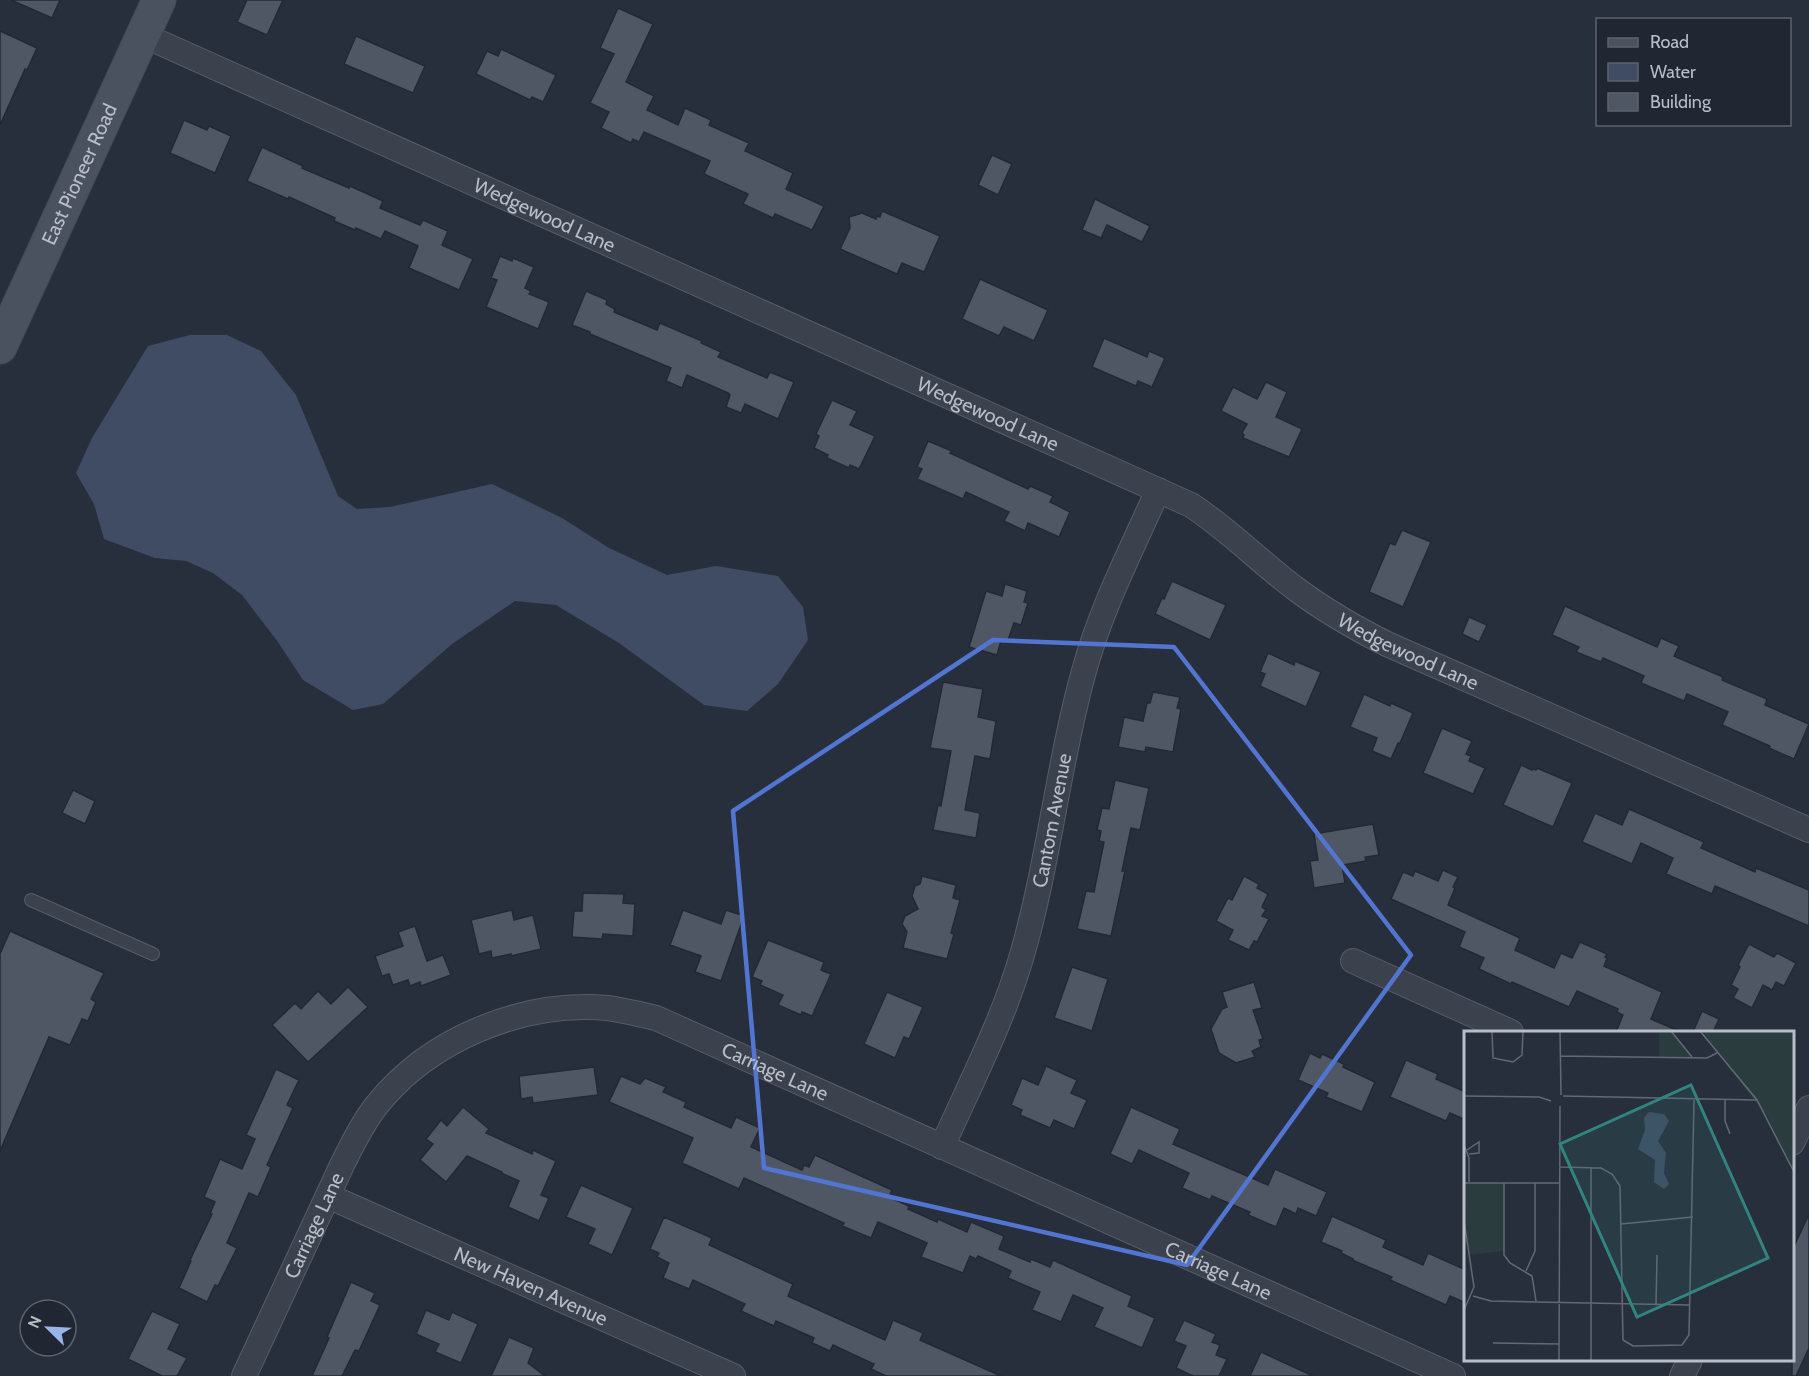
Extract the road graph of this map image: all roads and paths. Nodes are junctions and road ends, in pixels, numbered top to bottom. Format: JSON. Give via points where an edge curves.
{"nodes":[{"id":1,"x":159,"y":0,"type":"edge"},
{"id":2,"x":143,"y":35,"type":"junction"},
{"id":3,"x":0,"y":347,"type":"edge"},
{"id":4,"x":1158,"y":490,"type":"junction"},
{"id":5,"x":1809,"y":830,"type":"edge"},
{"id":6,"x":32,"y":900,"type":"dead end"},
{"id":7,"x":153,"y":954,"type":"dead end"},
{"id":8,"x":1353,"y":961,"type":"dead end"},
{"id":9,"x":1508,"y":1031,"type":"edge"},
{"id":10,"x":1809,"y":1108,"type":"edge"},
{"id":11,"x":1794,"y":1139,"type":"edge"},
{"id":12,"x":942,"y":1147,"type":"junction"},
{"id":13,"x":328,"y":1196,"type":"junction"},
{"id":14,"x":1689,"y":1361,"type":"edge"},
{"id":15,"x":244,"y":1376,"type":"edge"},
{"id":16,"x":733,"y":1376,"type":"edge"},
{"id":17,"x":1453,"y":1376,"type":"edge"},
{"id":18,"x":1682,"y":1376,"type":"edge"}],
"edges":[{"from":1,"to":2,"type":"main road","name":"East Pioneer Road"},
{"from":2,"to":3,"type":"main road","name":"East Pioneer Road"},
{"from":2,"to":4,"type":"street","name":"Wedgewood Lane"},
{"from":4,"to":5,"type":"street","name":"Wedgewood Lane","via":[[1208,516],[1297,590],[1356,628]]},
{"from":4,"to":12,"type":"street","name":"Cantom Avenue","via":[[1104,612],[1084,671],[1017,972]]},
{"from":6,"to":7,"type":"lane"},
{"from":8,"to":9,"type":"street"},
{"from":10,"to":11,"type":"street"},
{"from":12,"to":13,"type":"street","name":"Carriage Lane","via":[[656,1018],[604,1008],[559,1009],[523,1015],[471,1034],[404,1076],[376,1106],[357,1135]]},
{"from":12,"to":17,"type":"street","name":"Carriage Lane"},
{"from":13,"to":15,"type":"street","name":"Carriage Lane"},
{"from":13,"to":16,"type":"street","name":"New Haven Avenue"},
{"from":14,"to":18,"type":"street"}]}
